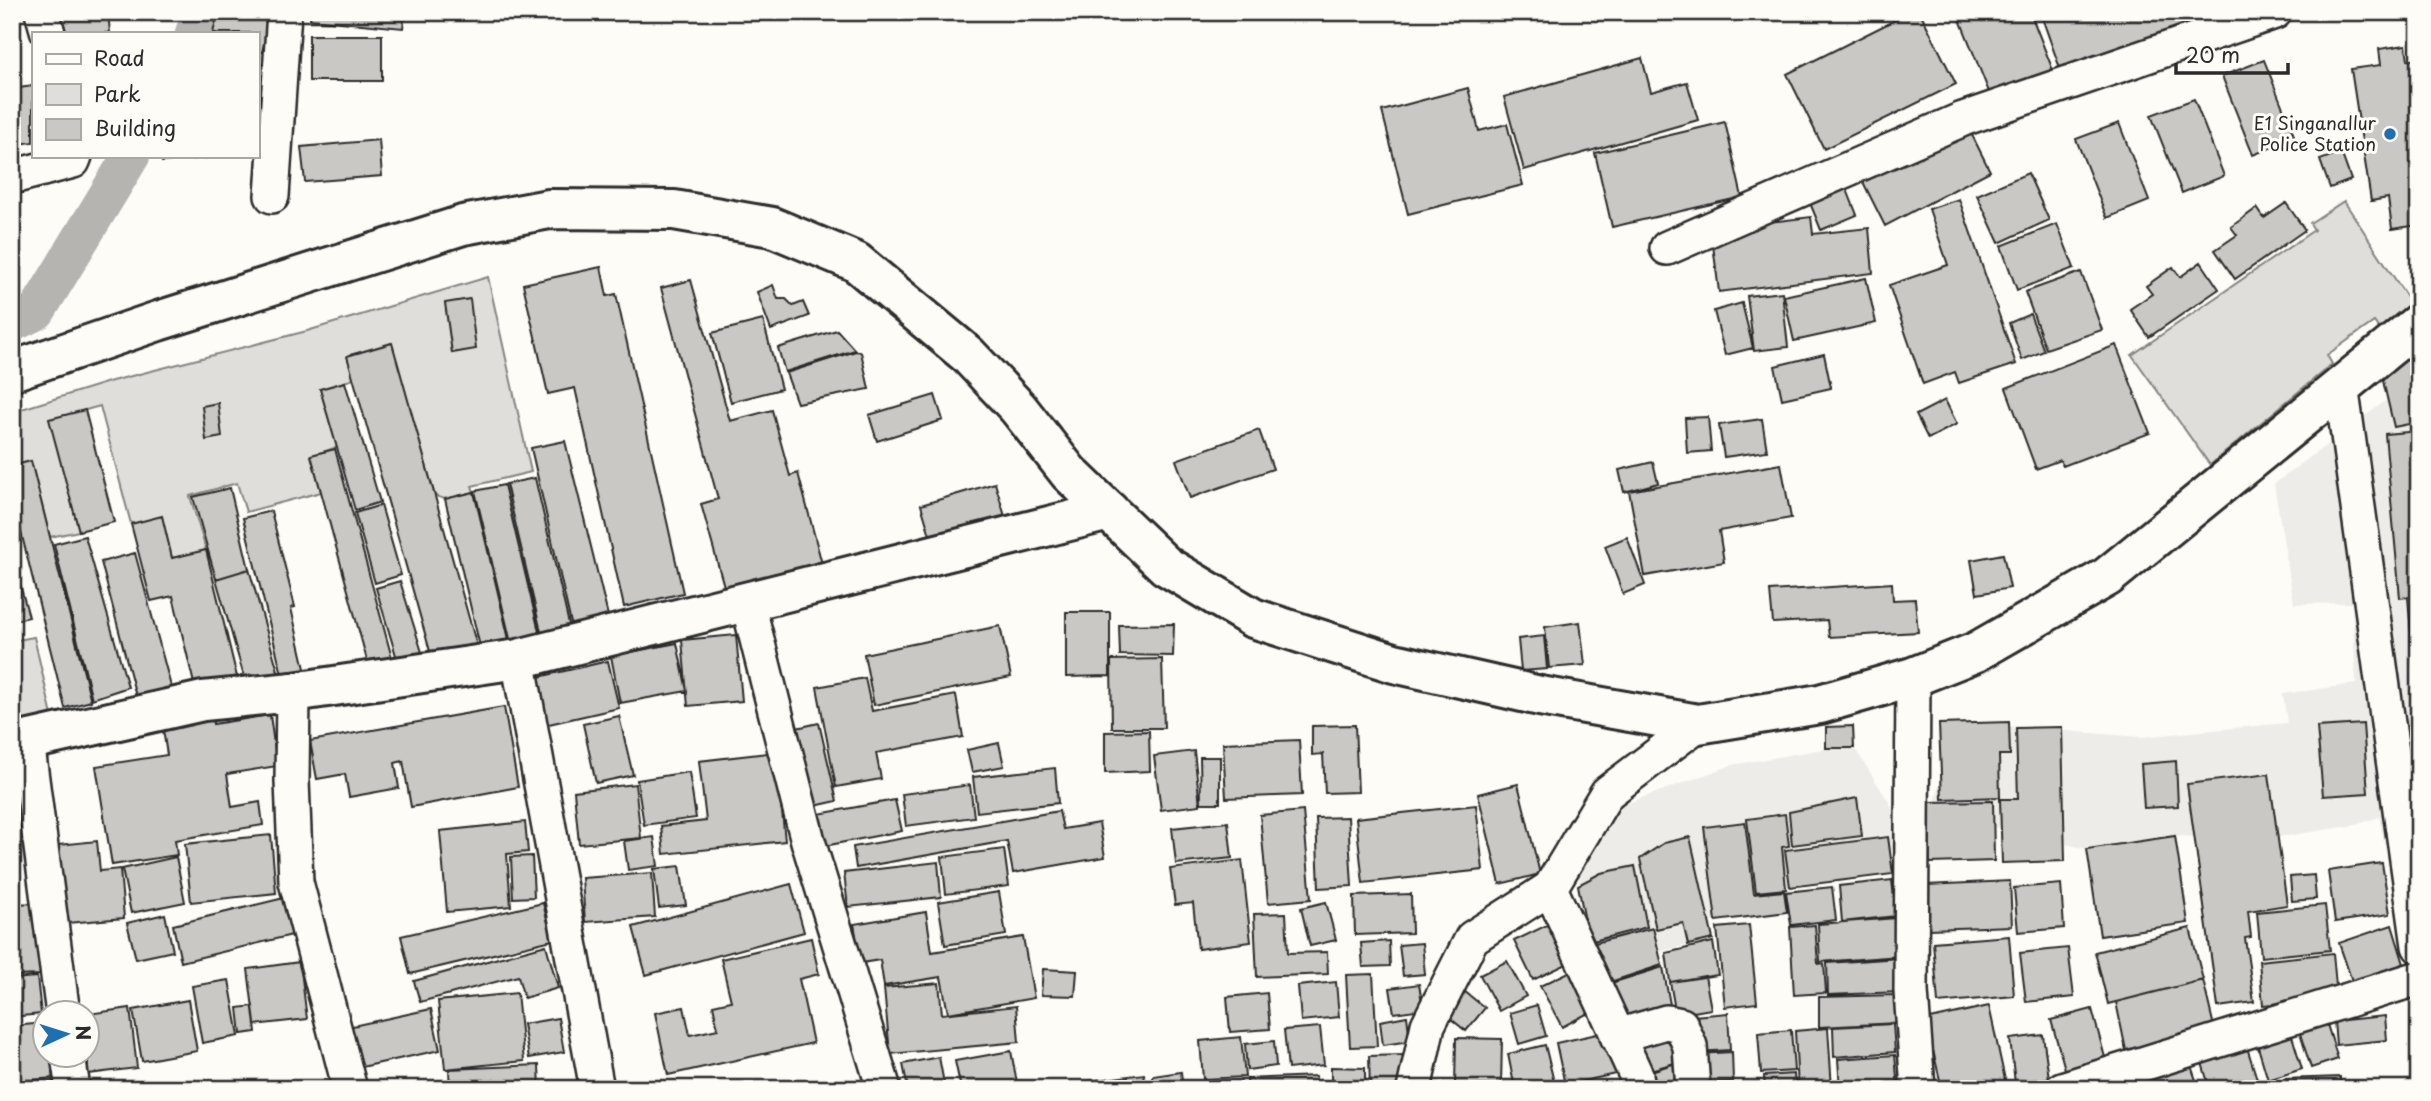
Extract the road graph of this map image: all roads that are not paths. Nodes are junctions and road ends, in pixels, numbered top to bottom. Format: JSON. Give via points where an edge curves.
{"nodes":[{"id":1,"x":42,"y":12,"type":"edge"},
{"id":2,"x":284,"y":12,"type":"edge"},
{"id":3,"x":2275,"y":12,"type":"edge"},
{"id":4,"x":48,"y":32,"type":"edge"},
{"id":5,"x":74,"y":158,"type":"edge"},
{"id":6,"x":12,"y":177,"type":"edge"},
{"id":7,"x":272,"y":196,"type":"dead end"},
{"id":8,"x":1667,"y":248,"type":"dead end"},
{"id":9,"x":2419,"y":323,"type":"edge"},
{"id":10,"x":12,"y":371,"type":"edge"},
{"id":11,"x":2341,"y":385,"type":"junction"},
{"id":12,"x":1109,"y":511,"type":"junction"},
{"id":13,"x":748,"y":604,"type":"junction"},
{"id":14,"x":518,"y":659,"type":"junction"},
{"id":15,"x":1913,"y":677,"type":"junction"},
{"id":16,"x":293,"y":692,"type":"junction"},
{"id":17,"x":1698,"y":724,"type":"junction"},
{"id":18,"x":20,"y":743,"type":"edge"},
{"id":19,"x":1550,"y":888,"type":"junction"},
{"id":20,"x":2419,"y":946,"type":"edge"},
{"id":21,"x":2419,"y":978,"type":"edge"},
{"id":22,"x":61,"y":1000,"type":"edge"},
{"id":23,"x":1618,"y":1037,"type":"junction"},
{"id":24,"x":70,"y":1070,"type":"edge"},
{"id":25,"x":73,"y":1089,"type":"edge"},
{"id":26,"x":350,"y":1089,"type":"edge"},
{"id":27,"x":597,"y":1089,"type":"edge"},
{"id":28,"x":884,"y":1089,"type":"edge"},
{"id":29,"x":1414,"y":1089,"type":"edge"},
{"id":30,"x":1638,"y":1089,"type":"edge"},
{"id":31,"x":1693,"y":1089,"type":"edge"},
{"id":32,"x":1918,"y":1089,"type":"edge"},
{"id":33,"x":2062,"y":1089,"type":"edge"}],
"edges":[{"from":1,"to":4,"type":"street"},
{"from":2,"to":7,"type":"street"},
{"from":3,"to":8,"type":"street","via":[[1963,119]]},
{"from":5,"to":6,"type":"street"},
{"from":9,"to":11,"type":"main road"},
{"from":10,"to":12,"type":"main road","via":[[463,225],[549,209],[674,210],[772,227],[856,262],[968,355],[1069,472]]},
{"from":11,"to":15,"type":"main road","via":[[2107,577],[1976,652]]},
{"from":11,"to":20,"type":"street"},
{"from":12,"to":13,"type":"main road"},
{"from":12,"to":17,"type":"main road","via":[[1166,566],[1254,618],[1394,663],[1540,696]]},
{"from":13,"to":14,"type":"main road"},
{"from":13,"to":28,"type":"street","via":[[808,841]]},
{"from":14,"to":16,"type":"main road"},
{"from":14,"to":27,"type":"street"},
{"from":15,"to":17,"type":"main road","via":[[1820,704]]},
{"from":15,"to":32,"type":"street","via":[[1911,992]]},
{"from":16,"to":18,"type":"main road","via":[[203,701]]},
{"from":16,"to":26,"type":"street","via":[[296,882]]},
{"from":17,"to":19,"type":"street","via":[[1607,793]]},
{"from":18,"to":22,"type":"street"},
{"from":19,"to":23,"type":"street"},
{"from":19,"to":29,"type":"street","via":[[1472,938],[1428,1025]]},
{"from":21,"to":33,"type":"street"},
{"from":23,"to":30,"type":"street"},
{"from":23,"to":31,"type":"street","via":[[1667,1022],[1681,1025],[1690,1046]]},
{"from":24,"to":25,"type":"street"}]}
